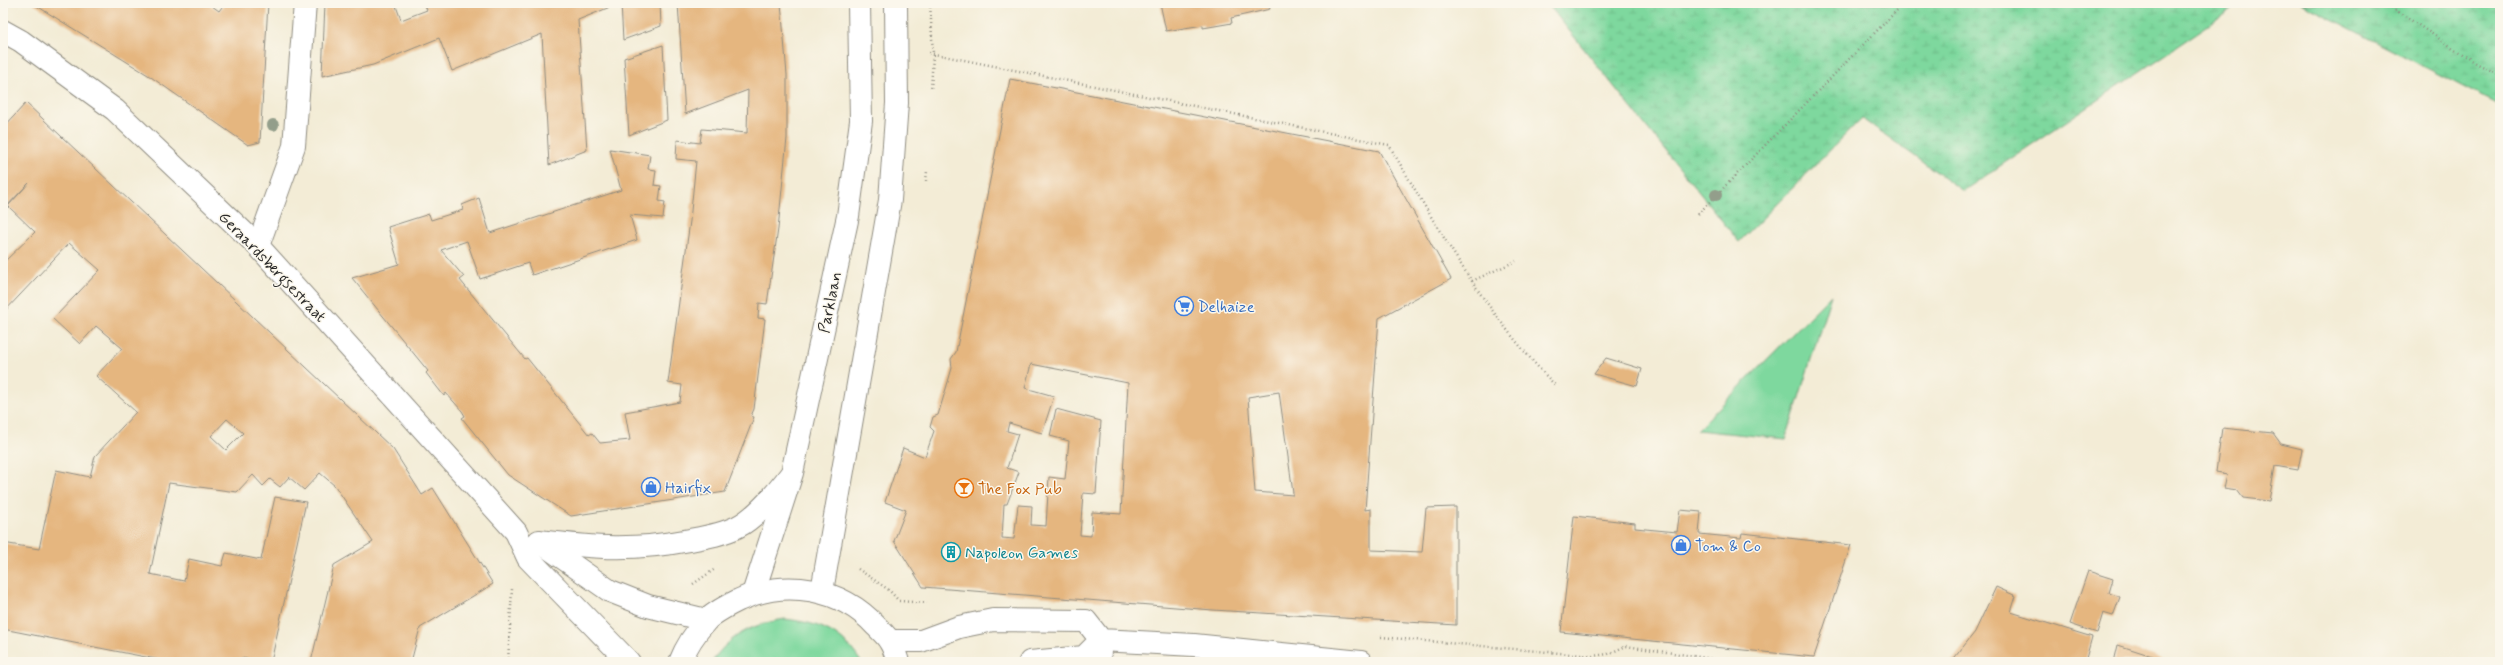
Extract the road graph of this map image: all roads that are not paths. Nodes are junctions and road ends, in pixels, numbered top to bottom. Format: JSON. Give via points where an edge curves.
{"nodes":[{"id":1,"x":305,"y":3,"type":"edge"},
{"id":2,"x":859,"y":3,"type":"edge"},
{"id":3,"x":896,"y":3,"type":"edge"},
{"id":4,"x":3,"y":31,"type":"edge"},
{"id":5,"x":258,"y":246,"type":"junction"},
{"id":6,"x":792,"y":473,"type":"junction"},
{"id":7,"x":516,"y":532,"type":"junction"},
{"id":8,"x":539,"y":541,"type":"junction"},
{"id":9,"x":822,"y":591,"type":"junction"},
{"id":10,"x":753,"y":594,"type":"junction"},
{"id":11,"x":706,"y":620,"type":"junction"},
{"id":12,"x":1101,"y":640,"type":"junction"},
{"id":13,"x":890,"y":641,"type":"junction"},
{"id":14,"x":629,"y":662,"type":"edge"},
{"id":15,"x":680,"y":662,"type":"edge"},
{"id":16,"x":898,"y":662,"type":"edge"},
{"id":17,"x":1030,"y":662,"type":"edge"},
{"id":18,"x":1098,"y":662,"type":"edge"},
{"id":19,"x":1361,"y":662,"type":"edge"}],
"edges":[{"from":1,"to":5,"type":"main road","via":[[294,146]]},
{"from":2,"to":6,"type":"main road","name":"Parklaan","via":[[861,120],[848,216]]},
{"from":3,"to":9,"type":"main road","via":[[897,103],[890,200]]},
{"from":4,"to":5,"type":"main road","name":"Geraardsbergsestraat","via":[[21,41],[115,110]]},
{"from":5,"to":7,"type":"main road","name":"Geraardsbergsestraat"},
{"from":6,"to":8,"type":"main road","name":"Geraardsbergsestraat","via":[[770,501],[738,527],[704,537],[637,548],[605,548]]},
{"from":6,"to":10,"type":"main road","name":"Parklaan"},
{"from":7,"to":8,"type":"main road","name":"Geraardsbergsestraat"},
{"from":7,"to":14,"type":"main road","name":"Geraardsbergsestraat","via":[[528,558]]},
{"from":8,"to":11,"type":"main road","name":"Geraardsbergsestraat","via":[[610,591],[648,606]]},
{"from":9,"to":10,"type":"main road","via":[[791,587]]},
{"from":9,"to":13,"type":"main road","via":[[846,602],[869,618]]},
{"from":10,"to":11,"type":"main road"},
{"from":11,"to":15,"type":"main road","via":[[687,646]]},
{"from":12,"to":13,"type":"main road","via":[[1086,621],[1012,619],[975,623],[921,642]]},
{"from":12,"to":17,"type":"main road","via":[[1084,657]]},
{"from":12,"to":18,"type":"main road"},
{"from":12,"to":19,"type":"main road","via":[[1194,645]]},
{"from":13,"to":16,"type":"main road"}]}
